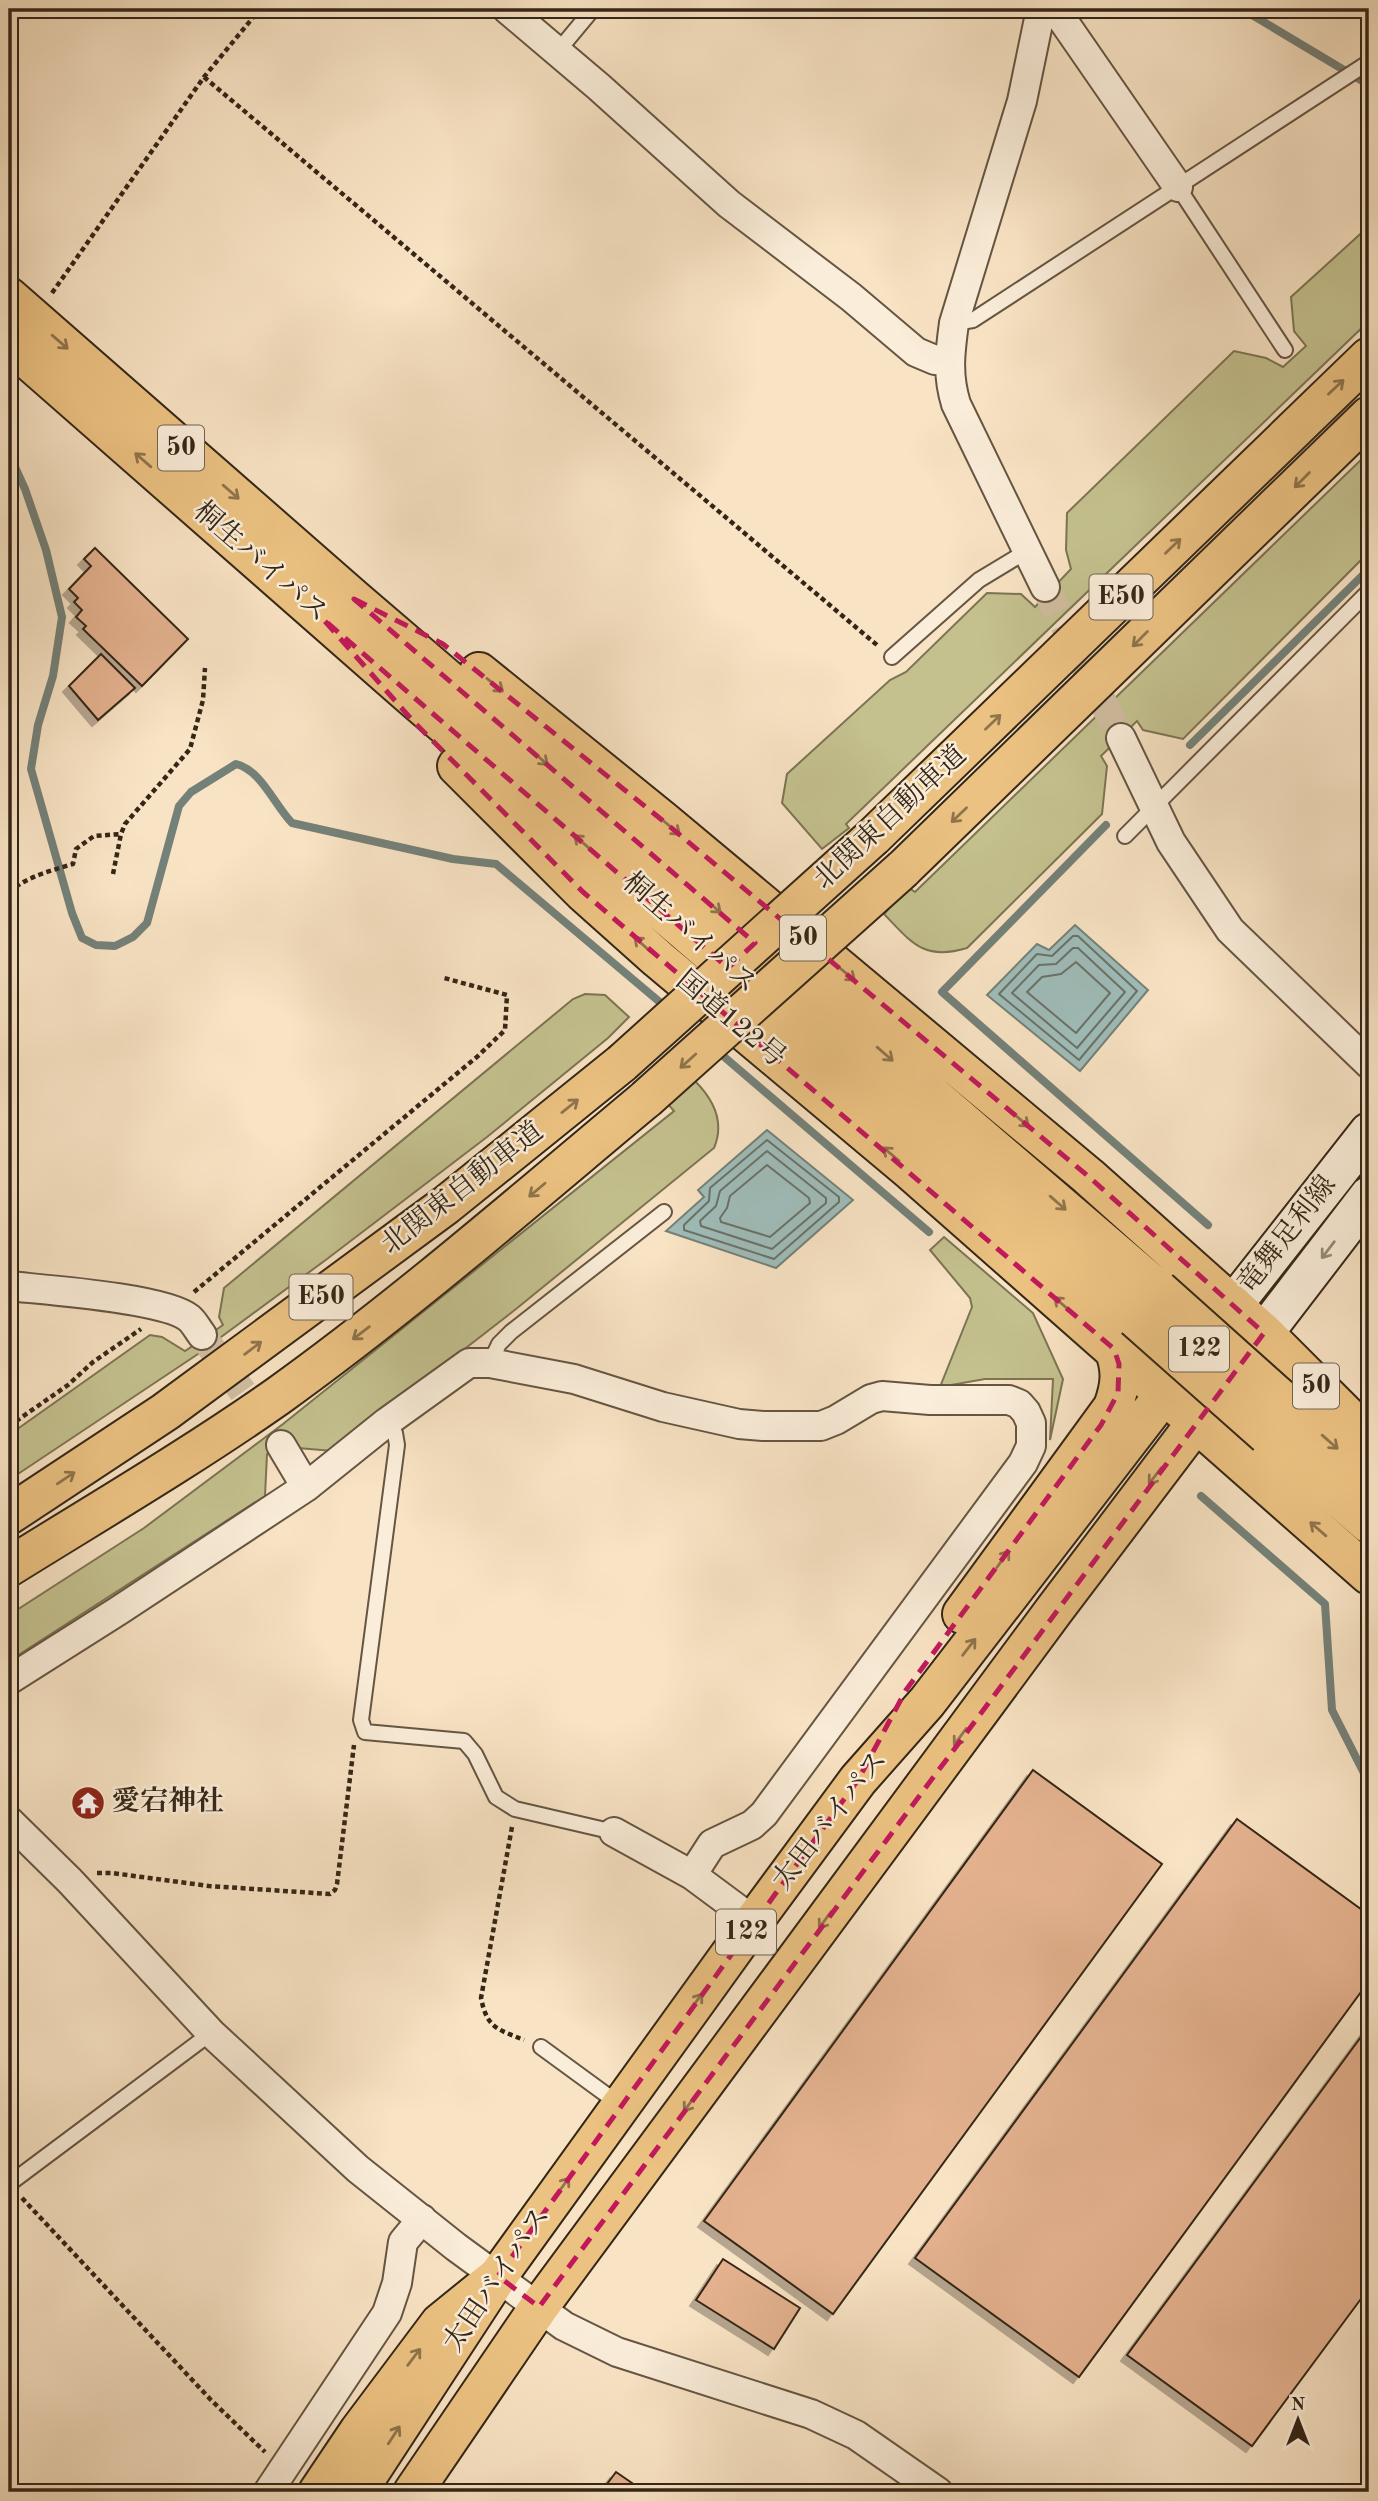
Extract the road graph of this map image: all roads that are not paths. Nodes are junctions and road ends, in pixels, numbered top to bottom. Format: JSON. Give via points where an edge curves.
{"nodes":[{"id":1,"x":507,"y":9,"type":"edge"},
{"id":2,"x":593,"y":9,"type":"edge"},
{"id":3,"x":1041,"y":9,"type":"edge"},
{"id":4,"x":1055,"y":9,"type":"edge"},
{"id":5,"x":558,"y":51,"type":"junction"},
{"id":6,"x":1369,"y":62,"type":"edge"},
{"id":7,"x":1178,"y":187,"type":"junction"},
{"id":8,"x":16,"y":319,"type":"edge"},
{"id":9,"x":954,"y":323,"type":"junction"},
{"id":10,"x":1285,"y":350,"type":"dead end"},
{"id":11,"x":1369,"y":357,"type":"edge"},
{"id":12,"x":948,"y":360,"type":"junction"},
{"id":13,"x":1369,"y":416,"type":"edge"},
{"id":14,"x":1027,"y":551,"type":"junction"},
{"id":15,"x":1045,"y":587,"type":"tunnel mouth"},
{"id":16,"x":1369,"y":591,"type":"edge"},
{"id":17,"x":338,"y":609,"type":"junction"},
{"id":18,"x":892,"y":657,"type":"road end"},
{"id":19,"x":1121,"y":738,"type":"tunnel mouth"},
{"id":20,"x":1154,"y":807,"type":"junction"},
{"id":21,"x":1125,"y":836,"type":"dead end"},
{"id":22,"x":1369,"y":1064,"type":"edge"},
{"id":23,"x":1369,"y":1132,"type":"edge"},
{"id":24,"x":1369,"y":1196,"type":"edge"},
{"id":25,"x":664,"y":1212,"type":"dead end"},
{"id":26,"x":9,"y":1286,"type":"edge"},
{"id":27,"x":1233,"y":1305,"type":"junction"},
{"id":28,"x":1264,"y":1333,"type":"junction"},
{"id":29,"x":202,"y":1335,"type":"tunnel mouth"},
{"id":30,"x":1114,"y":1349,"type":"junction"},
{"id":31,"x":490,"y":1363,"type":"junction"},
{"id":32,"x":1164,"y":1393,"type":"junction"},
{"id":33,"x":1195,"y":1421,"type":"junction"},
{"id":34,"x":387,"y":1422,"type":"junction"},
{"id":35,"x":1280,"y":1422,"type":"junction"},
{"id":36,"x":1369,"y":1438,"type":"edge"},
{"id":37,"x":212,"y":1440,"type":"junction"},
{"id":38,"x":281,"y":1445,"type":"tunnel mouth"},
{"id":39,"x":1369,"y":1476,"type":"edge"},
{"id":40,"x":306,"y":1487,"type":"junction"},
{"id":41,"x":9,"y":1515,"type":"edge"},
{"id":42,"x":1369,"y":1524,"type":"edge"},
{"id":43,"x":9,"y":1567,"type":"edge"},
{"id":44,"x":1369,"y":1575,"type":"edge"},
{"id":45,"x":9,"y":1595,"type":"edge"},
{"id":46,"x":9,"y":1680,"type":"edge"},
{"id":47,"x":858,"y":1780,"type":"junction"},
{"id":48,"x":9,"y":1821,"type":"edge"},
{"id":49,"x":614,"y":1832,"type":"joint"},
{"id":50,"x":692,"y":1875,"type":"junction"},
{"id":51,"x":754,"y":1921,"type":"junction"},
{"id":52,"x":211,"y":2033,"type":"junction"},
{"id":53,"x":541,"y":2047,"type":"road end"},
{"id":54,"x":621,"y":2106,"type":"junction"},
{"id":55,"x":9,"y":2184,"type":"edge"},
{"id":56,"x":422,"y":2220,"type":"junction"},
{"id":57,"x":498,"y":2276,"type":"junction"},
{"id":58,"x":539,"y":2307,"type":"junction"},
{"id":59,"x":276,"y":2481,"type":"edge"},
{"id":60,"x":318,"y":2492,"type":"edge"},
{"id":61,"x":356,"y":2492,"type":"edge"},
{"id":62,"x":414,"y":2492,"type":"edge"},
{"id":63,"x":938,"y":2492,"type":"edge"}],
"edges":[{"from":1,"to":5,"type":"street"},
{"from":2,"to":5,"type":"lane"},
{"from":3,"to":9,"type":"street","via":[[1022,101]]},
{"from":4,"to":7,"type":"street"},
{"from":5,"to":12,"type":"street","via":[[729,204],[916,352]]},
{"from":6,"to":7,"type":"lane"},
{"from":7,"to":9,"type":"lane","via":[[972,320]]},
{"from":7,"to":10,"type":"lane"},
{"from":8,"to":17,"type":"highway","name":"桐生バイパス","number":"50"},
{"from":9,"to":12,"type":"street"},
{"from":41,"to":11,"type":"highway","name":"北関東自動車道","number":"E50","one_way":true,"bridge":true,"via":[[177,1404],[446,1205],[622,1063],[873,837]]},
{"from":12,"to":14,"type":"street","via":[[956,404]]},
{"from":13,"to":37,"type":"highway","name":"北関東自動車道","number":"E50","one_way":true,"bridge":true,"via":[[903,869],[646,1099],[421,1287]]},
{"from":14,"to":15,"type":"street"},
{"from":14,"to":18,"type":"lane","via":[[979,580]]},
{"from":16,"to":20,"type":"lane"},
{"from":17,"to":27,"type":"highway","number":"50","one_way":true,"via":[[443,644],[1088,1175]]},
{"from":30,"to":17,"type":"highway","name":"国道122号","number":"50","one_way":true,"via":[[583,892],[412,721]]},
{"from":17,"to":35,"type":"highway","name":"桐生バイパス","number":"50","bridge":true},
{"from":19,"to":20,"type":"street"},
{"from":20,"to":21,"type":"lane"},
{"from":20,"to":22,"type":"street","via":[[1171,842],[1230,930]]},
{"from":23,"to":27,"type":"main road","name":"竜舞足利線"},
{"from":24,"to":28,"type":"main road","name":"竜舞足利線","one_way":true},
{"from":25,"to":31,"type":"lane","via":[[511,1332]]},
{"from":26,"to":29,"type":"street","via":[[171,1309],[190,1318]]},
{"from":27,"to":28,"type":"highway","number":"50"},
{"from":27,"to":32,"type":"highway","name":"太田バイパス","number":"122"},
{"from":28,"to":33,"type":"highway","name":"太田バイパス","number":"122"},
{"from":28,"to":36,"type":"highway","number":"50"},
{"from":30,"to":32,"type":"highway","name":"国道122号","number":"50"},
{"from":47,"to":30,"type":"highway","one_way":true,"via":[[906,1690],[1113,1406],[1121,1380]]},
{"from":31,"to":34,"type":"street","via":[[470,1363]]},
{"from":31,"to":50,"type":"street","via":[[574,1378],[663,1407],[739,1424],[821,1426],[882,1396],[1009,1400],[1026,1412],[1031,1423],[1031,1446],[1023,1463],[764,1814],[752,1825],[712,1843]]},
{"from":32,"to":33,"type":"highway","name":"国道122号"},
{"from":47,"to":32,"type":"highway","name":"太田バイパス","number":"122","one_way":true,"via":[[927,1702]]},
{"from":44,"to":33,"type":"highway","name":"国道122号","one_way":true},
{"from":33,"to":58,"type":"highway","name":"太田バイパス","number":"122","one_way":true},
{"from":34,"to":40,"type":"street"},
{"from":34,"to":49,"type":"lane","via":[[397,1445],[361,1720],[365,1732],[464,1741],[496,1797],[515,1809]]},
{"from":35,"to":39,"type":"highway","name":"桐生バイパス","number":"50","one_way":true},
{"from":35,"to":42,"type":"highway","name":"桐生バイパス","number":"50"},
{"from":37,"to":43,"type":"highway","name":"北関東自動車道","number":"E50"},
{"from":37,"to":45,"type":"highway","via":[[46,1572]]},
{"from":38,"to":40,"type":"street"},
{"from":40,"to":46,"type":"street"},
{"from":47,"to":51,"type":"highway","name":"太田バイパス","number":"122"},
{"from":48,"to":52,"type":"street"},
{"from":49,"to":50,"type":"street"},
{"from":50,"to":51,"type":"street"},
{"from":54,"to":51,"type":"highway","name":"太田バイパス","number":"122","one_way":true},
{"from":52,"to":55,"type":"lane"},
{"from":52,"to":56,"type":"street","via":[[358,2169]]},
{"from":53,"to":54,"type":"lane"},
{"from":57,"to":54,"type":"highway","name":"太田バイパス","number":"122","one_way":true},
{"from":56,"to":57,"type":"street"},
{"from":56,"to":59,"type":"street","via":[[403,2242],[387,2313]]},
{"from":57,"to":58,"type":"street"},
{"from":60,"to":57,"type":"highway","one_way":true,"via":[[440,2323]]},
{"from":61,"to":57,"type":"highway","name":"太田バイパス","number":"122","one_way":true},
{"from":58,"to":62,"type":"highway","name":"太田バイパス","number":"122"},
{"from":58,"to":63,"type":"street","via":[[564,2326],[617,2352],[811,2414],[856,2435]]}]}
